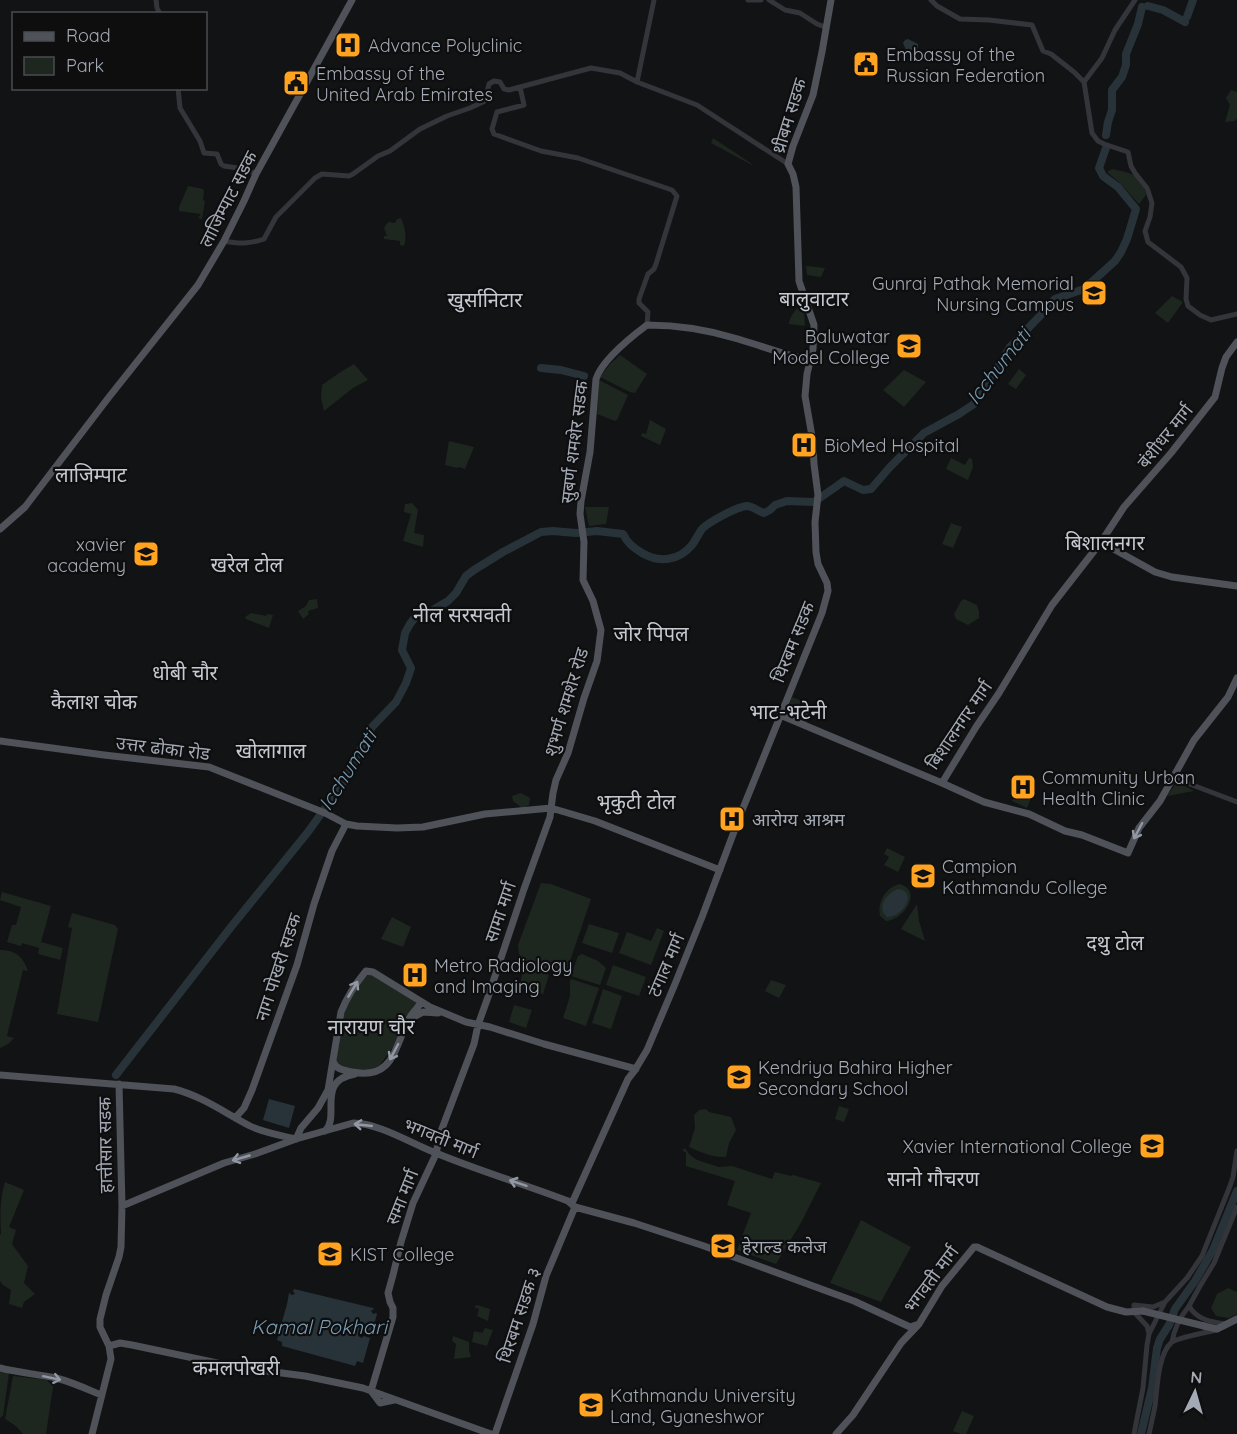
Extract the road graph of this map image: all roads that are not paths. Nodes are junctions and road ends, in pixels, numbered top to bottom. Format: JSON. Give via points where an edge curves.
{"nodes":[{"id":1,"x":352,"y":0,"type":"edge"},
{"id":2,"x":654,"y":0,"type":"edge"},
{"id":3,"x":748,"y":0,"type":"edge"},
{"id":4,"x":761,"y":0,"type":"edge"},
{"id":5,"x":769,"y":0,"type":"edge"},
{"id":6,"x":831,"y":0,"type":"edge"},
{"id":7,"x":931,"y":0,"type":"edge"},
{"id":8,"x":1135,"y":0,"type":"edge"},
{"id":9,"x":825,"y":27,"type":"junction"},
{"id":10,"x":637,"y":82,"type":"junction"},
{"id":11,"x":1084,"y":82,"type":"junction"},
{"id":12,"x":520,"y":87,"type":"junction"},
{"id":13,"x":178,"y":90,"type":"edge"},
{"id":14,"x":788,"y":164,"type":"junction"},
{"id":15,"x":256,"y":174,"type":"junction"},
{"id":16,"x":224,"y":241,"type":"junction"},
{"id":17,"x":808,"y":310,"type":"joint"},
{"id":18,"x":1237,"y":314,"type":"edge"},
{"id":19,"x":647,"y":325,"type":"junction"},
{"id":20,"x":1237,"y":342,"type":"edge"},
{"id":21,"x":809,"y":360,"type":"junction"},
{"id":22,"x":0,"y":529,"type":"edge"},
{"id":23,"x":583,"y":535,"type":"joint"},
{"id":24,"x":1101,"y":542,"type":"junction"},
{"id":25,"x":1237,"y":586,"type":"edge"},
{"id":26,"x":1237,"y":678,"type":"edge"},
{"id":27,"x":780,"y":715,"type":"junction"},
{"id":28,"x":1,"y":741,"type":"edge"},
{"id":29,"x":1174,"y":778,"type":"junction"},
{"id":30,"x":942,"y":783,"type":"junction"},
{"id":31,"x":1237,"y":801,"type":"edge"},
{"id":32,"x":551,"y":808,"type":"junction"},
{"id":33,"x":346,"y":824,"type":"junction"},
{"id":34,"x":720,"y":870,"type":"junction"},
{"id":35,"x":421,"y":1002,"type":"junction"},
{"id":36,"x":455,"y":1018,"type":"junction"},
{"id":37,"x":478,"y":1025,"type":"junction"},
{"id":38,"x":405,"y":1027,"type":"junction"},
{"id":39,"x":333,"y":1061,"type":"junction"},
{"id":40,"x":636,"y":1069,"type":"junction"},
{"id":41,"x":358,"y":1073,"type":"junction"},
{"id":42,"x":0,"y":1075,"type":"edge"},
{"id":43,"x":119,"y":1084,"type":"junction"},
{"id":44,"x":328,"y":1093,"type":"junction"},
{"id":45,"x":236,"y":1117,"type":"junction"},
{"id":46,"x":325,"y":1131,"type":"junction"},
{"id":47,"x":296,"y":1139,"type":"junction"},
{"id":48,"x":1237,"y":1151,"type":"edge"},
{"id":49,"x":436,"y":1154,"type":"junction"},
{"id":50,"x":573,"y":1205,"type":"junction"},
{"id":51,"x":122,"y":1206,"type":"junction"},
{"id":52,"x":1237,"y":1207,"type":"edge"},
{"id":53,"x":1165,"y":1302,"type":"junction"},
{"id":54,"x":1189,"y":1306,"type":"junction"},
{"id":55,"x":1134,"y":1308,"type":"junction"},
{"id":56,"x":1237,"y":1319,"type":"edge"},
{"id":57,"x":900,"y":1322,"type":"junction"},
{"id":58,"x":919,"y":1324,"type":"junction"},
{"id":59,"x":1228,"y":1324,"type":"junction"},
{"id":60,"x":1217,"y":1329,"type":"junction"},
{"id":61,"x":1149,"y":1334,"type":"junction"},
{"id":62,"x":1172,"y":1342,"type":"junction"},
{"id":63,"x":901,"y":1343,"type":"junction"},
{"id":64,"x":109,"y":1346,"type":"junction"},
{"id":65,"x":0,"y":1368,"type":"edge"},
{"id":66,"x":371,"y":1391,"type":"junction"},
{"id":67,"x":101,"y":1395,"type":"junction"},
{"id":68,"x":92,"y":1434,"type":"edge"},
{"id":69,"x":493,"y":1434,"type":"edge"},
{"id":70,"x":836,"y":1434,"type":"edge"},
{"id":71,"x":1134,"y":1434,"type":"edge"},
{"id":72,"x":1149,"y":1434,"type":"edge"}],
"edges":[{"from":1,"to":15,"type":"main road","name":"लाजिम्पाट सडक"},
{"from":2,"to":10,"type":"street"},
{"from":3,"to":4,"type":"street"},
{"from":5,"to":9,"type":"street"},
{"from":6,"to":9,"type":"main road","name":"थ्रीबम सडक"},
{"from":7,"to":11,"type":"street","via":[[960,19],[1032,25],[1043,51]]},
{"from":8,"to":11,"type":"street"},
{"from":9,"to":14,"type":"main road","name":"थ्रीबम सडक","via":[[813,94]]},
{"from":10,"to":12,"type":"street","via":[[620,73],[591,68]]},
{"from":10,"to":14,"type":"street","via":[[697,105]]},
{"from":11,"to":18,"type":"street","via":[[1092,133],[1098,141],[1128,152],[1131,166],[1148,188],[1152,203],[1146,226],[1148,242],[1181,267],[1187,278],[1188,306],[1212,320]]},
{"from":12,"to":16,"type":"street","via":[[507,90],[494,81],[489,84],[485,101],[420,129],[353,174],[322,174],[315,178],[276,217],[264,239],[250,244]]},
{"from":12,"to":19,"type":"street","via":[[524,105],[497,112],[494,134],[541,151],[578,158],[675,193],[656,264],[639,299],[648,312]]},
{"from":13,"to":15,"type":"street","via":[[180,108],[204,153],[217,154],[224,166]]},
{"from":14,"to":17,"type":"main road","name":"थ्रीबम सडक","via":[[796,188],[799,281]]},
{"from":15,"to":16,"type":"main road","name":"लाजिम्पाट सडक"},
{"from":16,"to":22,"type":"main road","name":"लाजिम्पाट सडक","via":[[198,285],[25,507]]},
{"from":17,"to":21,"type":"main road","name":"थिरबम सडक","via":[[813,325]]},
{"from":19,"to":21,"type":"main road","via":[[705,330]]},
{"from":19,"to":23,"type":"main road","name":"सुबर्ण शमशेर सडक","via":[[606,362],[596,379],[581,501]]},
{"from":20,"to":24,"type":"main road","name":"बंशीधर मार्ग","via":[[1226,357],[1215,397],[1124,507]]},
{"from":21,"to":27,"type":"main road","name":"थिरबम सडक","via":[[805,396],[818,502],[816,552],[828,591]]},
{"from":23,"to":32,"type":"main road","name":"शुभर्ण शमशेर रोड","via":[[583,580],[601,630],[599,649],[556,780]]},
{"from":24,"to":25,"type":"main road","via":[[1155,572]]},
{"from":24,"to":30,"type":"main road","name":"बिशालनगर मार्ग","via":[[1052,604]]},
{"from":26,"to":29,"type":"main road","via":[[1194,740]]},
{"from":27,"to":30,"type":"main road","name":"बिशालनगर मार्ग"},
{"from":27,"to":34,"type":"main road","name":"थिरबम सडक"},
{"from":28,"to":33,"type":"main road","name":"उत्तर ढोका रोड","via":[[209,767]]},
{"from":29,"to":30,"type":"main road","one_way":true,"via":[[1139,828],[1128,853]]},
{"from":29,"to":31,"type":"street"},
{"from":32,"to":33,"type":"main road","via":[[485,814],[411,828]]},
{"from":32,"to":34,"type":"main road"},
{"from":32,"to":37,"type":"main road","name":"सामा मार्ग"},
{"from":33,"to":45,"type":"main road","name":"नाग पोखरी सडक","via":[[317,893],[297,964],[252,1090]]},
{"from":34,"to":40,"type":"main road","name":"टंगाल मार्ग"},
{"from":35,"to":36,"type":"main road"},
{"from":35,"to":38,"type":"main road"},
{"from":39,"to":35,"type":"main road","one_way":true,"via":[[341,1012],[366,971]]},
{"from":36,"to":37,"type":"main road"},
{"from":36,"to":38,"type":"main road","via":[[423,1012]]},
{"from":37,"to":40,"type":"main road"},
{"from":37,"to":49,"type":"main road","name":"सामा मार्ग"},
{"from":38,"to":41,"type":"main road","one_way":true,"via":[[384,1068],[375,1073]]},
{"from":39,"to":41,"type":"main road","via":[[339,1069]]},
{"from":39,"to":44,"type":"main road"},
{"from":40,"to":50,"type":"main road","name":"टंगाल मार्ग","via":[[628,1079]]},
{"from":41,"to":44,"type":"main road","via":[[343,1077]]},
{"from":42,"to":43,"type":"main road"},
{"from":43,"to":45,"type":"main road","via":[[189,1093]]},
{"from":43,"to":51,"type":"main road","name":"हात्तीसार सडक"},
{"from":44,"to":46,"type":"main road","via":[[330,1121]]},
{"from":44,"to":47,"type":"main road"},
{"from":45,"to":47,"type":"main road","via":[[267,1132]]},
{"from":46,"to":47,"type":"main road","name":"भगवती मार्ग"},
{"from":49,"to":46,"type":"main road","name":"भगवती मार्ग","one_way":true,"via":[[366,1124]]},
{"from":47,"to":51,"type":"main road","name":"भगवती मार्ग","one_way":true,"via":[[224,1163]]},
{"from":48,"to":53,"type":"street","via":[[1233,1177],[1205,1249]]},
{"from":50,"to":49,"type":"main road","name":"भगवती मार्ग","one_way":true},
{"from":49,"to":66,"type":"main road","name":"समा मार्ग","via":[[413,1203],[401,1242],[388,1293],[393,1317]]},
{"from":50,"to":57,"type":"main road","name":"भगवती मार्ग","via":[[704,1246]]},
{"from":50,"to":69,"type":"main road","name":"थिरबम सडक ३"},
{"from":51,"to":64,"type":"main road","name":"हात्तीसार सडक","via":[[120,1254],[100,1320]]},
{"from":52,"to":54,"type":"street","via":[[1214,1263]]},
{"from":53,"to":55,"type":"street"},
{"from":53,"to":61,"type":"street"},
{"from":54,"to":59,"type":"street","via":[[1204,1320]]},
{"from":54,"to":62,"type":"street"},
{"from":55,"to":58,"type":"main road","name":"भगवती मार्ग","via":[[1126,1312],[1107,1307],[974,1247],[951,1273]]},
{"from":55,"to":60,"type":"main road","name":"भगवती मार्ग","bridge":true},
{"from":55,"to":61,"type":"street"},
{"from":56,"to":59,"type":"main road"},
{"from":57,"to":58,"type":"main road","name":"भगवती मार्ग","via":[[910,1327]]},
{"from":57,"to":63,"type":"main road"},
{"from":58,"to":63,"type":"main road"},
{"from":59,"to":60,"type":"main road"},
{"from":60,"to":62,"type":"street"},
{"from":61,"to":71,"type":"street"},
{"from":62,"to":72,"type":"street","via":[[1160,1366]]},
{"from":63,"to":70,"type":"main road"},
{"from":64,"to":66,"type":"main road","via":[[120,1343]]},
{"from":64,"to":67,"type":"main road","via":[[111,1359]]},
{"from":65,"to":67,"type":"main road","one_way":true,"via":[[58,1378]]},
{"from":66,"to":69,"type":"main road"},
{"from":67,"to":68,"type":"main road"}]}
